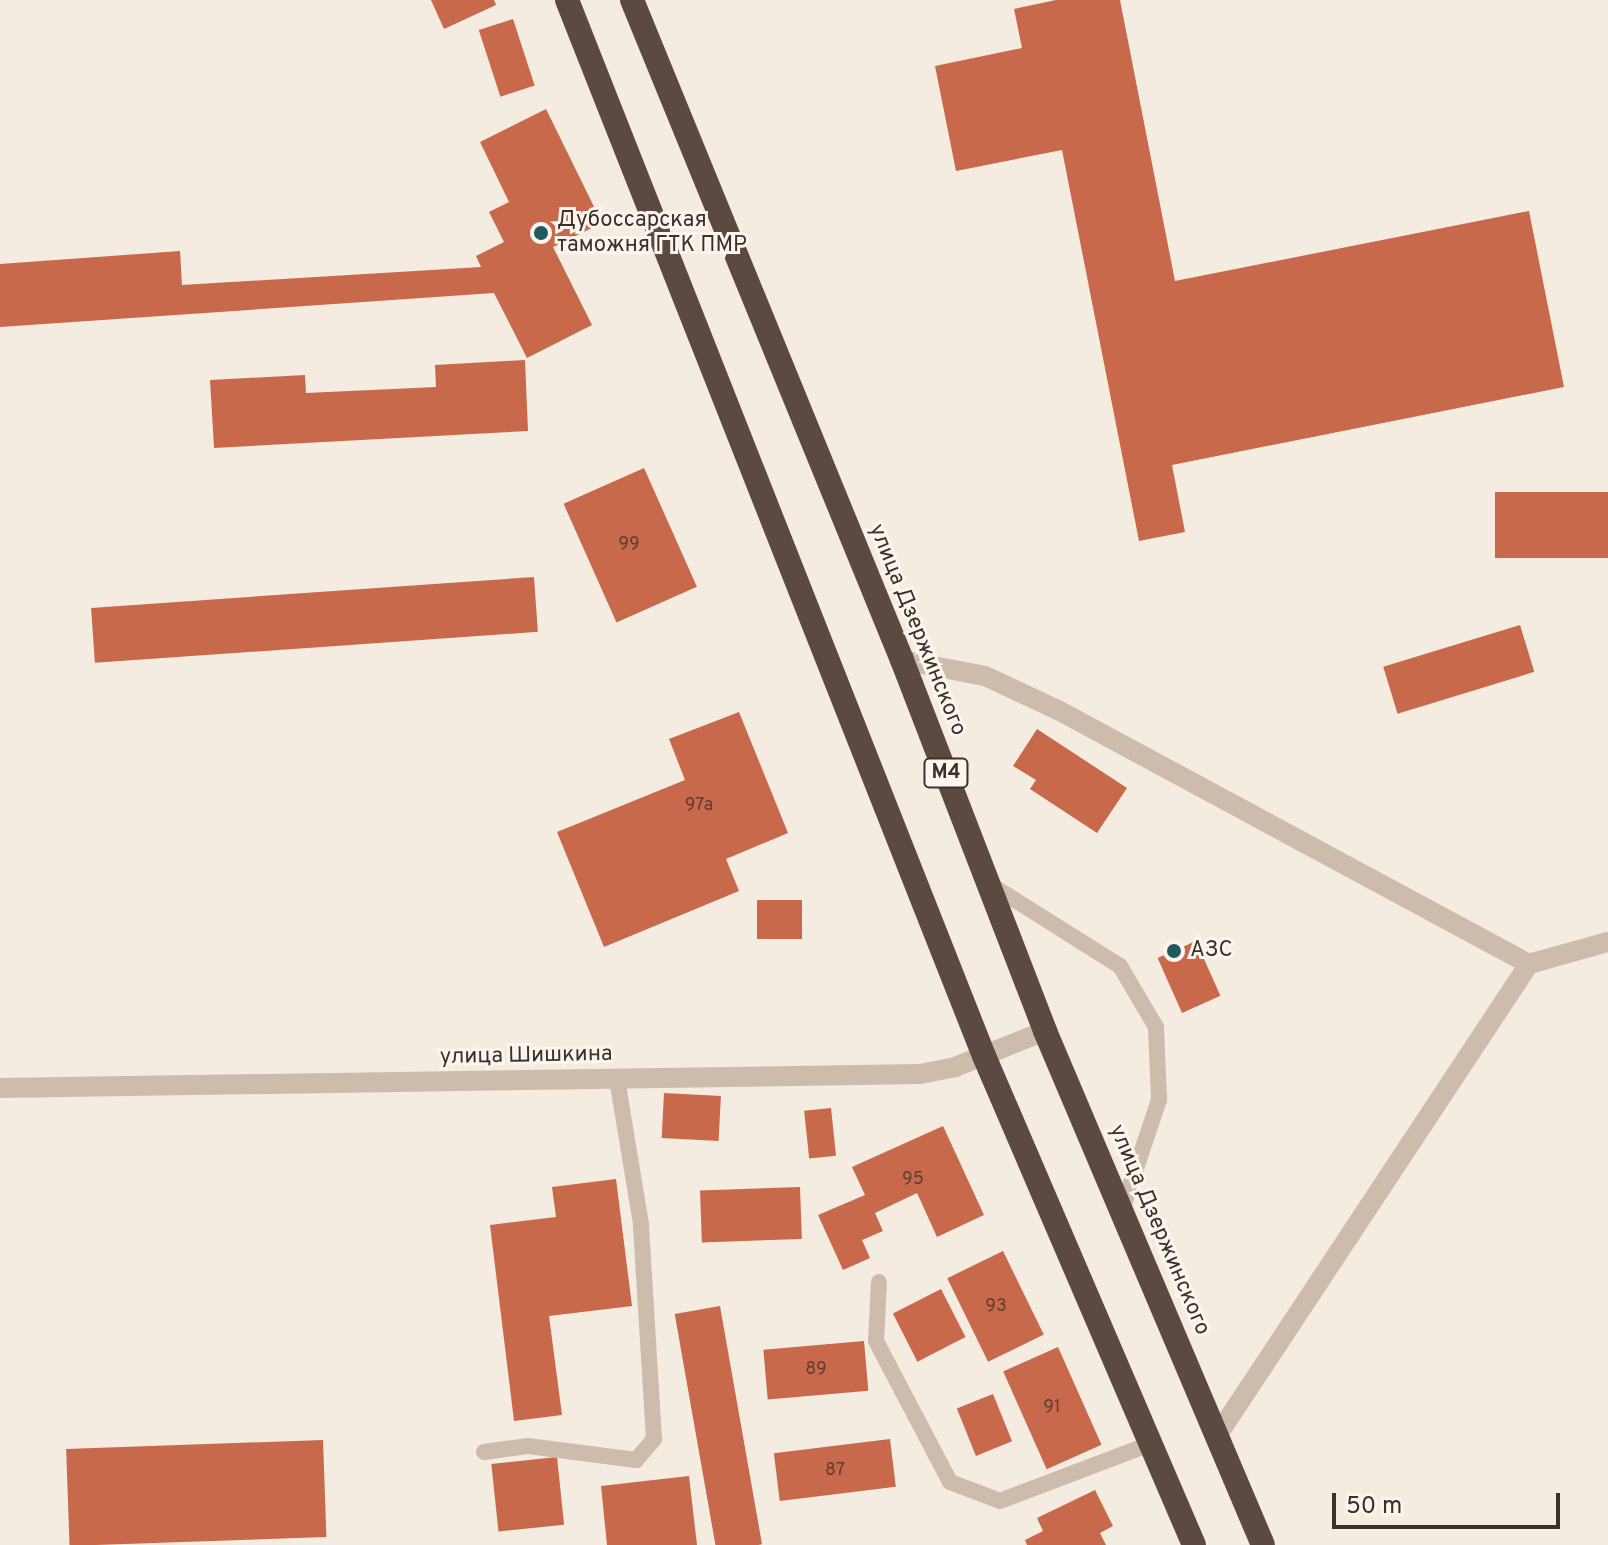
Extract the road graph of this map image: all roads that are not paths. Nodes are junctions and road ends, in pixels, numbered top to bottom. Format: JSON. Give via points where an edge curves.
{"nodes":[{"id":1,"x":567,"y":0,"type":"edge"},
{"id":2,"x":632,"y":0,"type":"edge"},
{"id":3,"x":902,"y":660,"type":"junction"},
{"id":4,"x":988,"y":883,"type":"junction"},
{"id":5,"x":1608,"y":942,"type":"edge"},
{"id":6,"x":1529,"y":964,"type":"junction"},
{"id":7,"x":1045,"y":1031,"type":"junction"},
{"id":8,"x":984,"y":1056,"type":"junction"},
{"id":9,"x":617,"y":1079,"type":"junction"},
{"id":10,"x":0,"y":1088,"type":"edge"},
{"id":11,"x":1122,"y":1210,"type":"junction"},
{"id":12,"x":879,"y":1282,"type":"dead end"},
{"id":13,"x":1219,"y":1433,"type":"junction"},
{"id":14,"x":1153,"y":1443,"type":"junction"},
{"id":15,"x":484,"y":1452,"type":"dead end"},
{"id":16,"x":1194,"y":1545,"type":"edge"},
{"id":17,"x":1263,"y":1545,"type":"edge"}],
"edges":[{"from":1,"to":8,"type":"highway"},
{"from":2,"to":3,"type":"highway","name":"улица Дзержинского","number":"M4"},
{"from":3,"to":4,"type":"highway","name":"улица Дзержинского","number":"M4"},
{"from":3,"to":6,"type":"street","via":[[985,676],[1058,710]]},
{"from":4,"to":7,"type":"highway","name":"улица Дзержинского","number":"M4"},
{"from":4,"to":11,"type":"lane","via":[[1120,966],[1156,1027],[1159,1100]]},
{"from":5,"to":6,"type":"street"},
{"from":6,"to":13,"type":"street"},
{"from":7,"to":8,"type":"street","name":"улица Шишкина"},
{"from":7,"to":11,"type":"highway","name":"улица Дзержинского","number":"M4"},
{"from":8,"to":9,"type":"street","name":"улица Шишкина","via":[[920,1074]]},
{"from":8,"to":14,"type":"highway"},
{"from":9,"to":10,"type":"street","name":"улица Шишкина"},
{"from":9,"to":15,"type":"lane","via":[[641,1224],[654,1439],[636,1460],[528,1446]]},
{"from":11,"to":13,"type":"highway","name":"улица Дзержинского","number":"M4"},
{"from":12,"to":14,"type":"lane","via":[[876,1341],[950,1482],[1000,1501]]},
{"from":13,"to":17,"type":"highway","name":"улица Дзержинского","number":"M4"},
{"from":14,"to":16,"type":"highway"}]}
